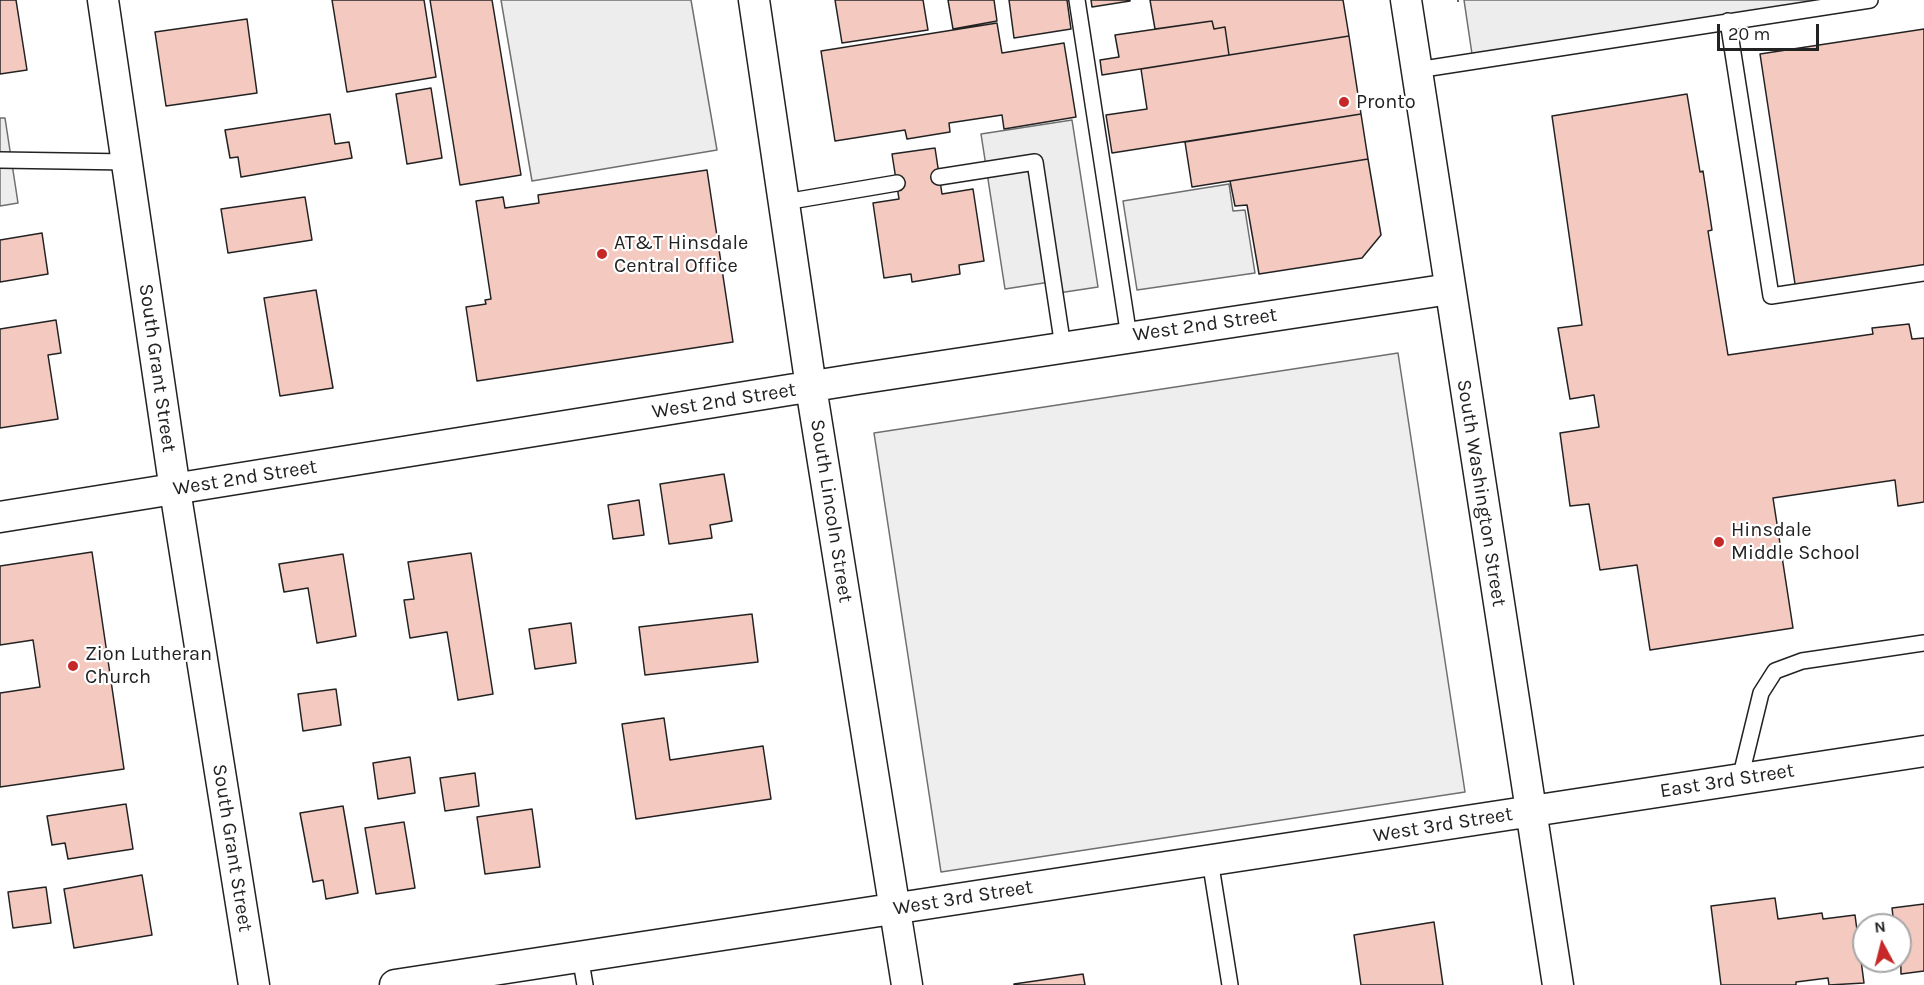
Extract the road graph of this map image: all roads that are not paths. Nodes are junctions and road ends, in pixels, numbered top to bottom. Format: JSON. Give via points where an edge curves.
{"nodes":[{"id":1,"x":103,"y":0,"type":"edge"},
{"id":2,"x":754,"y":0,"type":"edge"},
{"id":3,"x":1077,"y":0,"type":"edge"},
{"id":4,"x":1406,"y":0,"type":"edge"},
{"id":5,"x":1870,"y":0,"type":"edge"},
{"id":6,"x":1728,"y":21,"type":"junction"},
{"id":7,"x":1417,"y":70,"type":"junction"},
{"id":8,"x":0,"y":160,"type":"edge"},
{"id":9,"x":128,"y":162,"type":"junction"},
{"id":10,"x":939,"y":177,"type":"dead end"},
{"id":11,"x":897,"y":183,"type":"dead end"},
{"id":12,"x":785,"y":202,"type":"junction"},
{"id":13,"x":1924,"y":273,"type":"edge"},
{"id":14,"x":1450,"y":289,"type":"junction"},
{"id":15,"x":1128,"y":337,"type":"junction"},
{"id":16,"x":1063,"y":347,"type":"junction"},
{"id":17,"x":811,"y":387,"type":"junction"},
{"id":18,"x":175,"y":490,"type":"junction"},
{"id":19,"x":0,"y":517,"type":"edge"},
{"id":20,"x":1924,"y":643,"type":"edge"},
{"id":21,"x":1924,"y":751,"type":"edge"},
{"id":22,"x":1740,"y":779,"type":"junction"},
{"id":23,"x":1531,"y":811,"type":"junction"},
{"id":24,"x":1210,"y":860,"type":"junction"},
{"id":25,"x":895,"y":908,"type":"junction"},
{"id":26,"x":583,"y":971,"type":"edge"},
{"id":27,"x":254,"y":985,"type":"edge"},
{"id":28,"x":395,"y":985,"type":"edge"},
{"id":29,"x":907,"y":985,"type":"edge"},
{"id":30,"x":1230,"y":985,"type":"edge"},
{"id":31,"x":1558,"y":985,"type":"edge"}],
"edges":[{"from":1,"to":9,"type":"street","name":"South Grant Street"},
{"from":2,"to":12,"type":"street","name":"South Lincoln Street"},
{"from":3,"to":15,"type":"lane"},
{"from":4,"to":7,"type":"street","name":"South Washington Street"},
{"from":5,"to":6,"type":"lane"},
{"from":6,"to":7,"type":"lane"},
{"from":6,"to":13,"type":"lane","via":[[1771,296]]},
{"from":7,"to":14,"type":"street","name":"South Washington Street"},
{"from":8,"to":9,"type":"lane"},
{"from":9,"to":18,"type":"street","name":"South Grant Street"},
{"from":10,"to":16,"type":"lane","via":[[1035,162]]},
{"from":11,"to":12,"type":"lane"},
{"from":12,"to":17,"type":"street","name":"South Lincoln Street"},
{"from":14,"to":15,"type":"street","name":"West 2nd Street"},
{"from":14,"to":23,"type":"street","name":"South Washington Street"},
{"from":15,"to":16,"type":"street","name":"West 2nd Street"},
{"from":16,"to":17,"type":"street","name":"West 2nd Street"},
{"from":17,"to":18,"type":"street","name":"West 2nd Street"},
{"from":17,"to":25,"type":"street","name":"South Lincoln Street"},
{"from":18,"to":19,"type":"street","name":"West 2nd Street"},
{"from":18,"to":27,"type":"street","name":"South Grant Street"},
{"from":20,"to":22,"type":"lane","via":[[1802,661],[1775,671],[1761,693]]},
{"from":21,"to":22,"type":"street","name":"East 3rd Street"},
{"from":22,"to":23,"type":"street","name":"East 3rd Street"},
{"from":23,"to":24,"type":"street","name":"West 3rd Street"},
{"from":23,"to":31,"type":"street","name":"South Washington Street"},
{"from":24,"to":25,"type":"street","name":"West 3rd Street"},
{"from":24,"to":30,"type":"lane"},
{"from":25,"to":26,"type":"street","name":"West 3rd Street"},
{"from":25,"to":29,"type":"street","name":"South Lincoln Street"},
{"from":26,"to":28,"type":"street","name":"West 3rd Street"}]}
